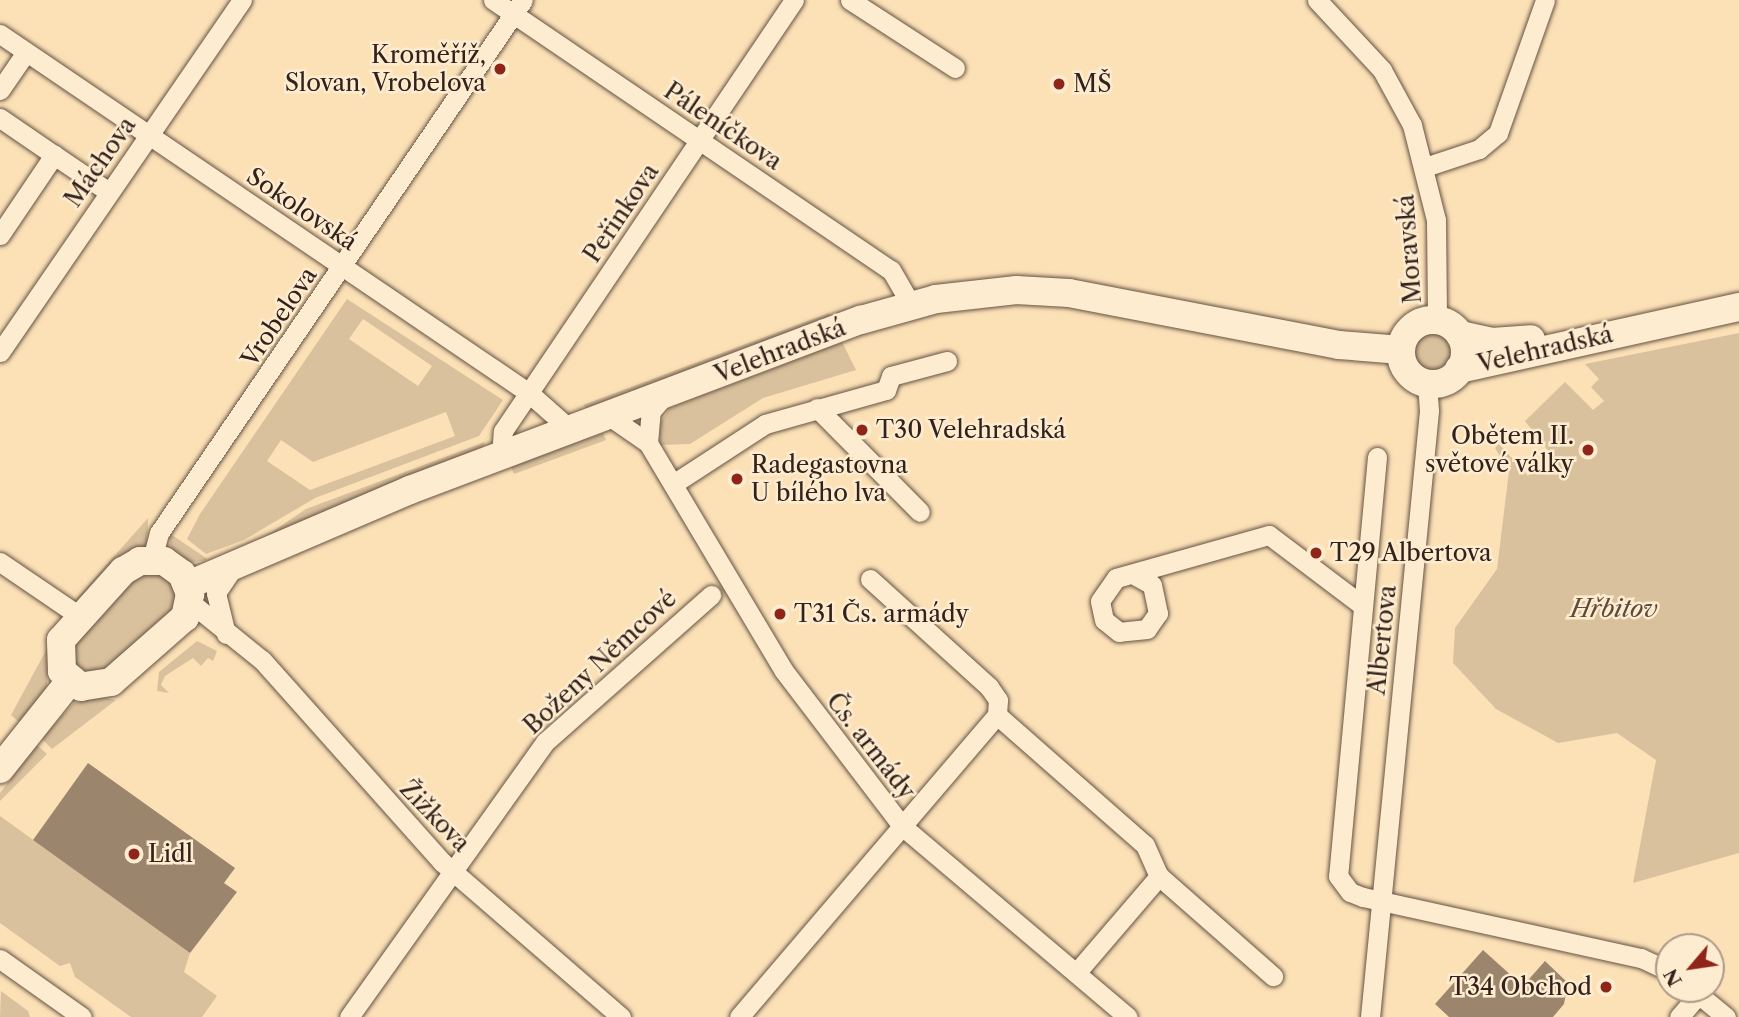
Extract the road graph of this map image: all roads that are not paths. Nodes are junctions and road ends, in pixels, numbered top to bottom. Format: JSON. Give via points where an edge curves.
{"nodes":[{"id":1,"x":242,"y":0,"type":"edge"},
{"id":2,"x":493,"y":0,"type":"edge"},
{"id":3,"x":794,"y":0,"type":"edge"},
{"id":4,"x":850,"y":0,"type":"edge"},
{"id":5,"x":1317,"y":0,"type":"edge"},
{"id":6,"x":1545,"y":0,"type":"edge"},
{"id":7,"x":518,"y":7,"type":"edge"},
{"id":8,"x":0,"y":34,"type":"edge"},
{"id":9,"x":26,"y":52,"type":"junction"},
{"id":10,"x":955,"y":68,"type":"dead end"},
{"id":11,"x":0,"y":90,"type":"edge"},
{"id":12,"x":0,"y":118,"type":"edge"},
{"id":13,"x":150,"y":133,"type":"junction"},
{"id":14,"x":699,"y":140,"type":"junction"},
{"id":15,"x":54,"y":155,"type":"junction"},
{"id":16,"x":1425,"y":167,"type":"junction"},
{"id":17,"x":109,"y":192,"type":"junction"},
{"id":18,"x":0,"y":234,"type":"edge"},
{"id":19,"x":343,"y":266,"type":"junction"},
{"id":20,"x":911,"y":304,"type":"junction"},
{"id":21,"x":1739,"y":307,"type":"edge"},
{"id":22,"x":1449,"y":328,"type":"junction"},
{"id":23,"x":1632,"y":329,"type":"junction"},
{"id":24,"x":1401,"y":350,"type":"junction"},
{"id":25,"x":0,"y":352,"type":"edge"},
{"id":26,"x":947,"y":361,"type":"dead end"},
{"id":27,"x":1459,"y":369,"type":"junction"},
{"id":28,"x":1427,"y":383,"type":"junction"},
{"id":29,"x":529,"y":393,"type":"junction"},
{"id":30,"x":665,"y":395,"type":"junction"},
{"id":31,"x":817,"y":408,"type":"junction"},
{"id":32,"x":609,"y":416,"type":"junction"},
{"id":33,"x":571,"y":430,"type":"junction"},
{"id":34,"x":648,"y":443,"type":"junction"},
{"id":35,"x":501,"y":457,"type":"junction"},
{"id":36,"x":1377,"y":457,"type":"dead end"},
{"id":37,"x":673,"y":484,"type":"junction"},
{"id":38,"x":920,"y":512,"type":"dead end"},
{"id":39,"x":152,"y":559,"type":"junction"},
{"id":40,"x":238,"y":561,"type":"junction"},
{"id":41,"x":0,"y":562,"type":"edge"},
{"id":42,"x":1136,"y":576,"type":"dead end"},
{"id":43,"x":870,"y":579,"type":"dead end"},
{"id":44,"x":189,"y":593,"type":"junction"},
{"id":45,"x":712,"y":595,"type":"dead end"},
{"id":46,"x":1362,"y":605,"type":"junction"},
{"id":47,"x":81,"y":617,"type":"junction"},
{"id":48,"x":172,"y":631,"type":"junction"},
{"id":49,"x":226,"y":635,"type":"junction"},
{"id":50,"x":70,"y":681,"type":"junction"},
{"id":51,"x":997,"y":715,"type":"junction"},
{"id":52,"x":0,"y":769,"type":"edge"},
{"id":53,"x":903,"y":827,"type":"junction"},
{"id":54,"x":453,"y":870,"type":"junction"},
{"id":55,"x":1159,"y":876,"type":"junction"},
{"id":56,"x":1381,"y":902,"type":"junction"},
{"id":57,"x":0,"y":959,"type":"edge"},
{"id":58,"x":1655,"y":964,"type":"edge"},
{"id":59,"x":1076,"y":974,"type":"junction"},
{"id":60,"x":1273,"y":976,"type":"dead end"},
{"id":61,"x":1709,"y":1003,"type":"edge"},
{"id":62,"x":82,"y":1017,"type":"edge"},
{"id":63,"x":349,"y":1017,"type":"edge"},
{"id":64,"x":621,"y":1017,"type":"edge"},
{"id":65,"x":739,"y":1017,"type":"edge"},
{"id":66,"x":1128,"y":1017,"type":"edge"},
{"id":67,"x":1370,"y":1017,"type":"edge"},
{"id":68,"x":1726,"y":1017,"type":"edge"}],
"edges":[{"from":1,"to":13,"type":"street","name":"Máchova"},
{"from":2,"to":7,"type":"street","name":"Páleníčkova"},
{"from":3,"to":14,"type":"street","name":"Peřinkova"},
{"from":4,"to":10,"type":"street"},
{"from":5,"to":16,"type":"street","name":"Moravská","via":[[1388,78]]},
{"from":6,"to":16,"type":"street","via":[[1498,133],[1479,149]]},
{"from":7,"to":14,"type":"street","name":"Páleníčkova"},
{"from":7,"to":19,"type":"street","name":"Vrobelova"},
{"from":8,"to":9,"type":"street","name":"Sokolovská"},
{"from":9,"to":11,"type":"street"},
{"from":9,"to":13,"type":"street","name":"Sokolovská"},
{"from":12,"to":15,"type":"street"},
{"from":13,"to":17,"type":"street","name":"Máchova"},
{"from":13,"to":19,"type":"street","name":"Sokolovská"},
{"from":14,"to":20,"type":"street","name":"Páleníčkova","via":[[891,270]]},
{"from":14,"to":29,"type":"street","name":"Peřinkova"},
{"from":15,"to":17,"type":"street"},
{"from":15,"to":18,"type":"street"},
{"from":16,"to":22,"type":"street","name":"Moravská"},
{"from":17,"to":25,"type":"street","name":"Máchova"},
{"from":19,"to":29,"type":"street","name":"Sokolovská"},
{"from":19,"to":39,"type":"street","name":"Vrobelova","via":[[159,533]]},
{"from":20,"to":24,"type":"main road","name":"Velehradská","via":[[985,292],[1069,293],[1339,345]]},
{"from":20,"to":30,"type":"main road","name":"Velehradská"},
{"from":21,"to":23,"type":"main road","name":"Velehradská"},
{"from":22,"to":23,"type":"main road","name":"Velehradská","via":[[1492,342]]},
{"from":22,"to":24,"type":"main road","via":[[1410,329]]},
{"from":22,"to":27,"type":"main road","name":"Velehradská","via":[[1464,352]]},
{"from":23,"to":27,"type":"main road","name":"Velehradská","via":[[1556,351]]},
{"from":24,"to":28,"type":"main road","via":[[1410,374]]},
{"from":26,"to":31,"type":"street","via":[[891,376],[886,390]]},
{"from":27,"to":28,"type":"main road","name":"Velehradská","via":[[1445,381]]},
{"from":28,"to":56,"type":"street","name":"Albertova","via":[[1429,411]]},
{"from":29,"to":33,"type":"street","name":"Sokolovská"},
{"from":29,"to":35,"type":"street","name":"Peřinkova","via":[[503,431]]},
{"from":30,"to":32,"type":"main road","name":"Velehradská"},
{"from":30,"to":34,"type":"street","via":[[651,411]]},
{"from":31,"to":37,"type":"street","via":[[765,424]]},
{"from":31,"to":38,"type":"street"},
{"from":32,"to":33,"type":"main road","name":"Velehradská"},
{"from":32,"to":34,"type":"street"},
{"from":33,"to":35,"type":"main road","name":"Velehradská"},
{"from":34,"to":37,"type":"street","name":"Čs. armády"},
{"from":35,"to":40,"type":"main road","name":"Velehradská"},
{"from":36,"to":46,"type":"street","name":"Albertova"},
{"from":37,"to":53,"type":"street","name":"Čs. armády","via":[[784,671]]},
{"from":39,"to":44,"type":"main road","via":[[175,567]]},
{"from":39,"to":47,"type":"main road","via":[[131,565]]},
{"from":40,"to":44,"type":"main road","name":"Velehradská"},
{"from":40,"to":49,"type":"street","via":[[216,593]]},
{"from":41,"to":47,"type":"street"},
{"from":42,"to":46,"type":"street","via":[[1269,535]]},
{"from":43,"to":51,"type":"street","via":[[989,687],[998,700]]},
{"from":44,"to":48,"type":"main road"},
{"from":44,"to":49,"type":"street","name":"Žižkova"},
{"from":45,"to":54,"type":"street","name":"Boženy Němcové","via":[[545,742]]},
{"from":46,"to":56,"type":"street","name":"Albertova","via":[[1338,876],[1350,892]]},
{"from":47,"to":50,"type":"main road","via":[[58,651]]},
{"from":48,"to":49,"type":"street"},
{"from":48,"to":50,"type":"main road","via":[[111,682],[92,688]]},
{"from":49,"to":54,"type":"street","name":"Žižkova","via":[[262,660]]},
{"from":50,"to":52,"type":"main road"},
{"from":51,"to":53,"type":"street"},
{"from":51,"to":55,"type":"street","via":[[1145,845]]},
{"from":53,"to":59,"type":"street","name":"Čs. armády"},
{"from":53,"to":65,"type":"street"},
{"from":54,"to":63,"type":"street","name":"Boženy Němcové"},
{"from":54,"to":64,"type":"street","name":"Žižkova"},
{"from":55,"to":59,"type":"street"},
{"from":55,"to":60,"type":"street"},
{"from":56,"to":58,"type":"street"},
{"from":56,"to":67,"type":"street","name":"Albertova"},
{"from":57,"to":62,"type":"street"},
{"from":59,"to":66,"type":"street","name":"Čs. armády"},
{"from":61,"to":68,"type":"street"}]}
